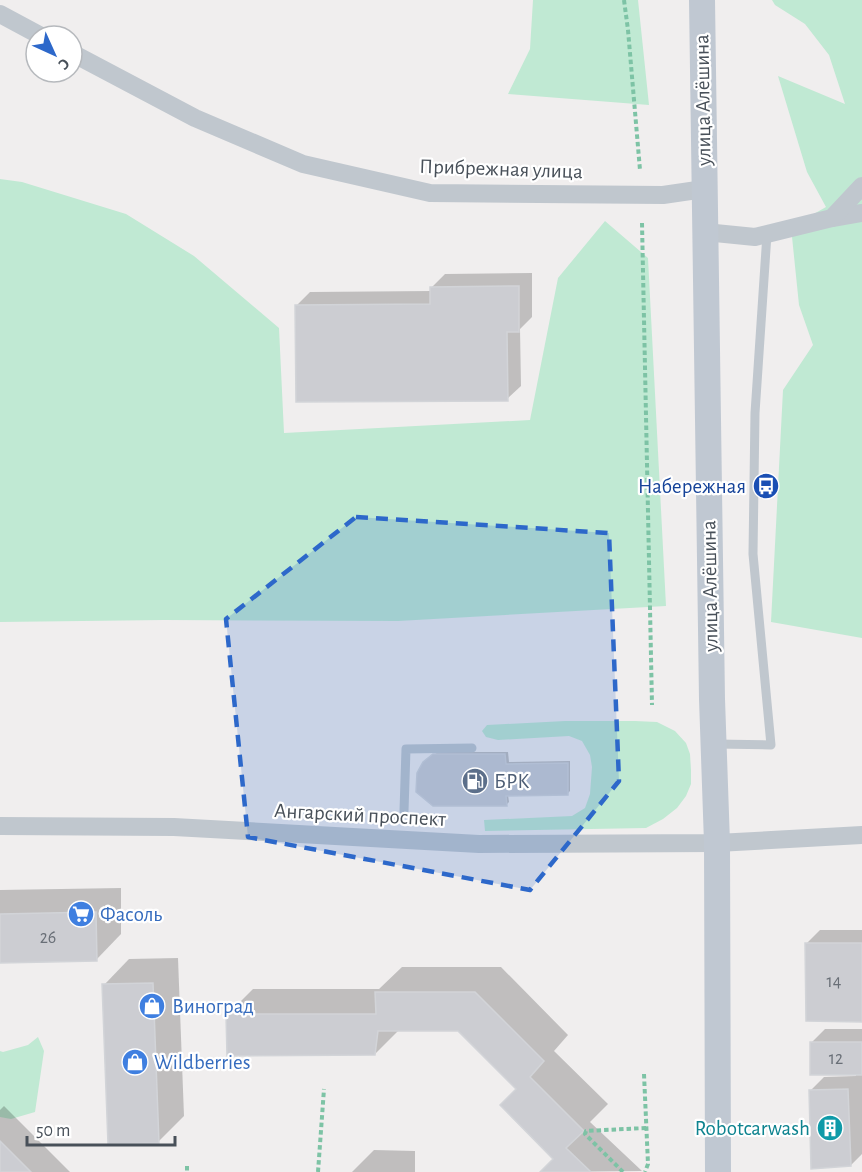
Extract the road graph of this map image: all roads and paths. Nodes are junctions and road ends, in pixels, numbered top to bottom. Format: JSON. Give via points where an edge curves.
{"nodes":[{"id":1,"x":624,"y":0,"type":"edge"},
{"id":2,"x":702,"y":0,"type":"edge"},
{"id":3,"x":0,"y":14,"type":"edge"},
{"id":4,"x":24,"y":27,"type":"edge"},
{"id":5,"x":84,"y":59,"type":"edge"},
{"id":6,"x":640,"y":170,"type":"dead end"},
{"id":7,"x":862,"y":186,"type":"edge"},
{"id":8,"x":705,"y":189,"type":"junction"},
{"id":9,"x":862,"y":213,"type":"edge"},
{"id":10,"x":832,"y":218,"type":"junction"},
{"id":11,"x":642,"y":223,"type":"dead end"},
{"id":12,"x":705,"y":232,"type":"junction"},
{"id":13,"x":766,"y":234,"type":"junction"},
{"id":14,"x":652,"y":705,"type":"dead end"},
{"id":15,"x":713,"y":744,"type":"junction"},
{"id":16,"x":472,"y":748,"type":"dead end"},
{"id":17,"x":404,"y":812,"type":"dead end"},
{"id":18,"x":0,"y":826,"type":"edge"},
{"id":19,"x":862,"y":835,"type":"edge"},
{"id":20,"x":717,"y":843,"type":"junction"},
{"id":21,"x":644,"y":1074,"type":"dead end"},
{"id":22,"x":324,"y":1089,"type":"dead end"},
{"id":23,"x":646,"y":1128,"type":"junction"},
{"id":24,"x":187,"y":1166,"type":"dead end"},
{"id":25,"x":187,"y":1172,"type":"edge"},
{"id":26,"x":318,"y":1172,"type":"edge"},
{"id":27,"x":623,"y":1172,"type":"edge"},
{"id":28,"x":645,"y":1172,"type":"edge"},
{"id":29,"x":718,"y":1172,"type":"edge"}],
"edges":[{"from":1,"to":6,"type":"path"},
{"from":2,"to":8,"type":"street","name":"улица Алёшина"},
{"from":3,"to":4,"type":"street"},
{"from":5,"to":8,"type":"street","name":"Прибрежная улица","via":[[195,118],[303,164],[430,193],[663,195]]},
{"from":7,"to":10,"type":"street"},
{"from":8,"to":12,"type":"street","name":"улица Алёшина"},
{"from":9,"to":10,"type":"street"},
{"from":10,"to":13,"type":"street"},
{"from":11,"to":14,"type":"path"},
{"from":12,"to":13,"type":"street","via":[[754,237]]},
{"from":12,"to":15,"type":"street","name":"улица Алёшина"},
{"from":13,"to":15,"type":"lane","via":[[755,413],[753,554],[771,745]]},
{"from":15,"to":20,"type":"street","name":"улица Алёшина"},
{"from":16,"to":17,"type":"lane","via":[[406,749]]},
{"from":18,"to":20,"type":"street","name":"Ангарский проспект","via":[[174,828],[479,844]]},
{"from":19,"to":20,"type":"street","name":"Ангарский проспект"},
{"from":20,"to":29,"type":"street","name":"улица Алёшина"},
{"from":21,"to":23,"type":"path"},
{"from":22,"to":26,"type":"path"},
{"from":23,"to":27,"type":"path","via":[[586,1131]]},
{"from":23,"to":28,"type":"path"},
{"from":24,"to":25,"type":"path"}]}
